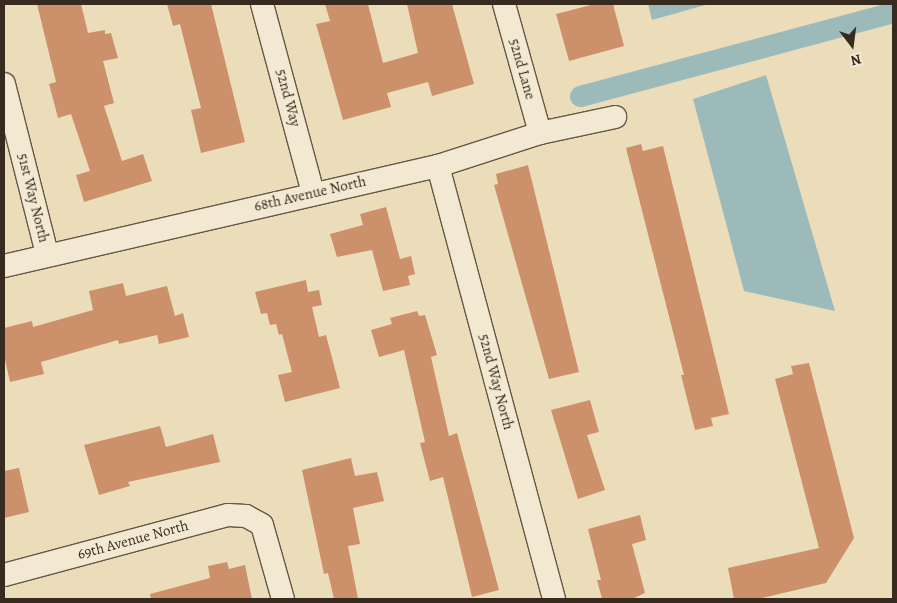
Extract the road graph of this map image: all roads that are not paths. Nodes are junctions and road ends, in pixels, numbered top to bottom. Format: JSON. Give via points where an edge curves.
{"nodes":[{"id":1,"x":262,"y":4,"type":"edge"},
{"id":2,"x":504,"y":4,"type":"edge"},
{"id":3,"x":4,"y":84,"type":"edge"},
{"id":4,"x":616,"y":117,"type":"dead end"},
{"id":5,"x":540,"y":134,"type":"junction"},
{"id":6,"x":438,"y":166,"type":"junction"},
{"id":7,"x":313,"y":193,"type":"junction"},
{"id":8,"x":47,"y":254,"type":"junction"},
{"id":9,"x":4,"y":266,"type":"edge"},
{"id":10,"x":4,"y":575,"type":"edge"},
{"id":11,"x":283,"y":599,"type":"edge"},
{"id":12,"x":554,"y":599,"type":"edge"}],
"edges":[{"from":1,"to":7,"type":"street","name":"52nd Way"},
{"from":2,"to":5,"type":"street","name":"52nd Lane"},
{"from":3,"to":8,"type":"street","name":"51st Way North"},
{"from":4,"to":5,"type":"street","name":"68th Avenue North"},
{"from":5,"to":6,"type":"street","name":"68th Avenue North"},
{"from":6,"to":7,"type":"street","name":"68th Avenue North"},
{"from":6,"to":12,"type":"street","name":"52nd Way North"},
{"from":7,"to":8,"type":"street","name":"68th Avenue North"},
{"from":8,"to":9,"type":"street","name":"68th Avenue North"},
{"from":10,"to":11,"type":"street","name":"69th Avenue North","via":[[228,515],[246,516],[262,525]]}]}
